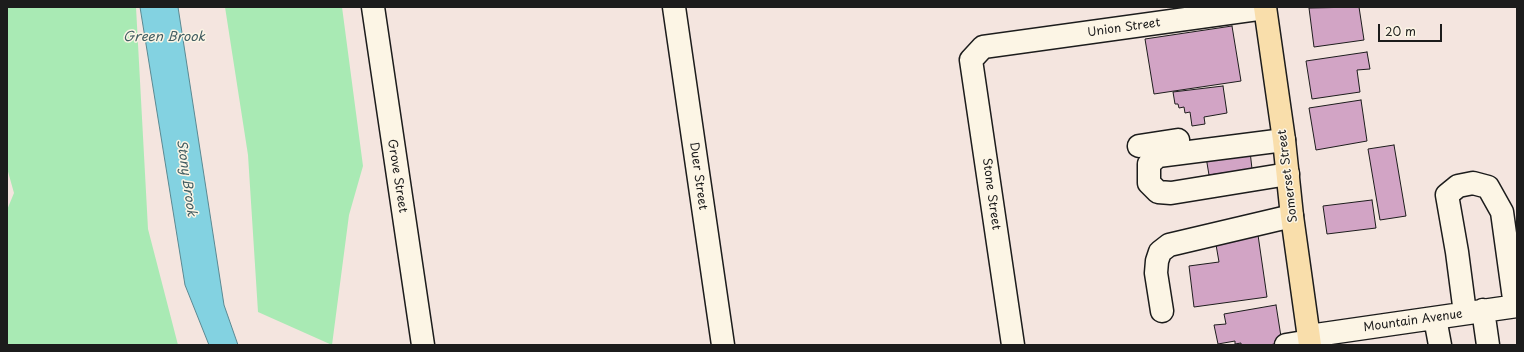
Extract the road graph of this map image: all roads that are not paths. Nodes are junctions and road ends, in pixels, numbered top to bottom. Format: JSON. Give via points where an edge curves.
{"nodes":[{"id":1,"x":373,"y":7,"type":"edge"},
{"id":2,"x":674,"y":7,"type":"edge"},
{"id":3,"x":1265,"y":8,"type":"edge"},
{"id":4,"x":983,"y":47,"type":"joint"},
{"id":5,"x":1283,"y":133,"type":"junction"},
{"id":6,"x":1139,"y":146,"type":"dead end"},
{"id":7,"x":1288,"y":174,"type":"junction"},
{"id":8,"x":1292,"y":216,"type":"junction"},
{"id":9,"x":1516,"y":306,"type":"edge"},
{"id":10,"x":1162,"y":311,"type":"dead end"},
{"id":11,"x":1474,"y":312,"type":"junction"},
{"id":12,"x":1435,"y":318,"type":"junction"},
{"id":13,"x":1310,"y":340,"type":"edge"},
{"id":14,"x":423,"y":345,"type":"edge"},
{"id":15,"x":723,"y":345,"type":"edge"},
{"id":16,"x":1013,"y":345,"type":"edge"},
{"id":17,"x":1286,"y":345,"type":"edge"},
{"id":18,"x":1440,"y":345,"type":"edge"},
{"id":19,"x":1488,"y":345,"type":"edge"}],
"edges":[{"from":1,"to":14,"type":"street","name":"Grove Street"},
{"from":2,"to":15,"type":"street","name":"Duer Street"},
{"from":3,"to":4,"type":"street","name":"Union Street"},
{"from":3,"to":5,"type":"main road","name":"Somerset Street"},
{"from":4,"to":16,"type":"street","name":"Stone Street","via":[[971,60]]},
{"from":5,"to":6,"type":"street"},
{"from":5,"to":7,"type":"main road","name":"Somerset Street"},
{"from":5,"to":7,"type":"street","via":[[1158,156],[1149,164],[1149,183],[1158,192],[1171,193]]},
{"from":7,"to":8,"type":"main road","name":"Somerset Street"},
{"from":8,"to":10,"type":"street","via":[[1169,245],[1160,252],[1157,261],[1156,273]]},
{"from":8,"to":13,"type":"main road","name":"Somerset Street"},
{"from":9,"to":11,"type":"street","name":"Mountain Avenue"},
{"from":9,"to":11,"type":"street","via":[[1502,212],[1488,187],[1473,183],[1458,186],[1447,195],[1457,252]]},
{"from":11,"to":12,"type":"street","name":"Mountain Avenue"},
{"from":11,"to":19,"type":"street"},
{"from":12,"to":13,"type":"street","name":"Mountain Avenue"},
{"from":12,"to":18,"type":"street"},
{"from":13,"to":17,"type":"street","name":"Mountain Avenue"}]}
